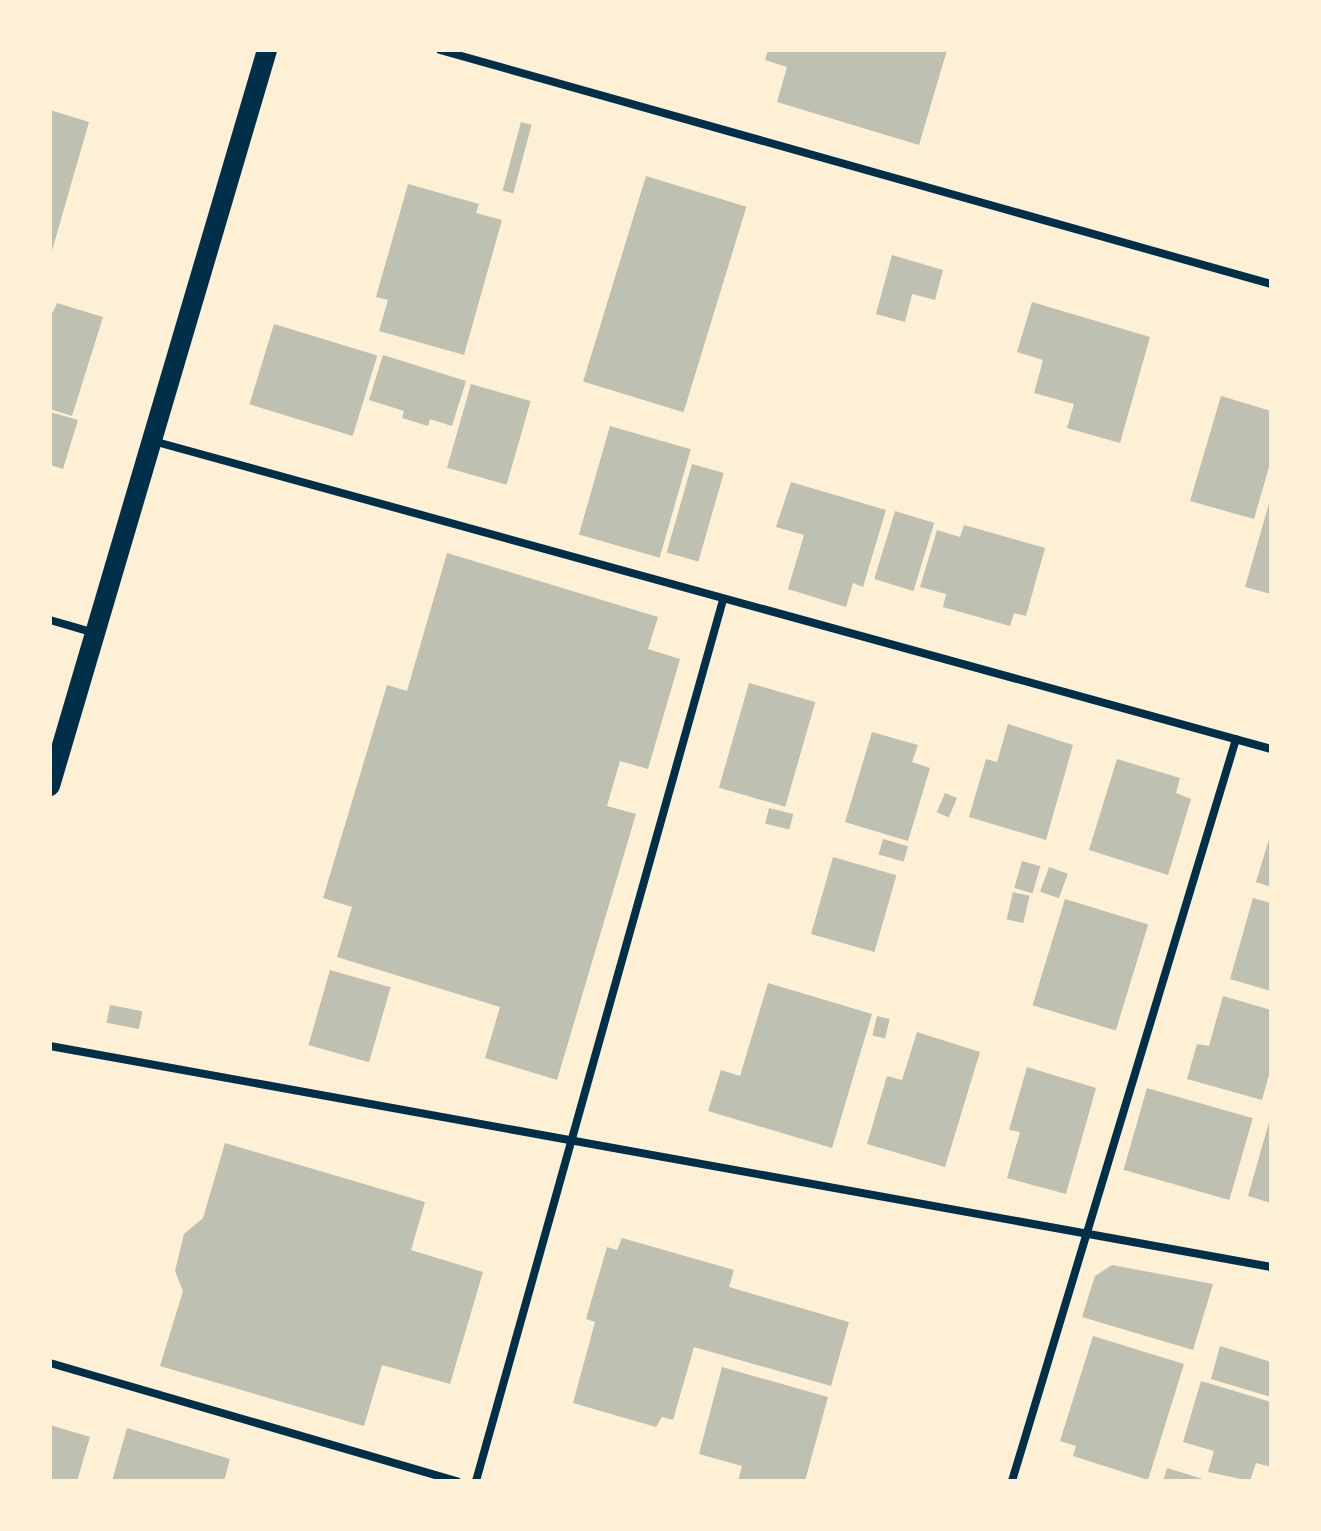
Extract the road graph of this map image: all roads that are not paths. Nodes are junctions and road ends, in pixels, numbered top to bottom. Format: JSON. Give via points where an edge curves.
{"nodes":[{"id":1,"x":267,"y":50,"type":"edge"},
{"id":2,"x":440,"y":50,"type":"edge"},
{"id":3,"x":1271,"y":284,"type":"edge"},
{"id":4,"x":152,"y":441,"type":"junction"},
{"id":5,"x":723,"y":600,"type":"junction"},
{"id":6,"x":50,"y":620,"type":"edge"},
{"id":7,"x":95,"y":633,"type":"junction"},
{"id":8,"x":1236,"y":739,"type":"junction"},
{"id":9,"x":1271,"y":749,"type":"edge"},
{"id":10,"x":50,"y":786,"type":"edge"},
{"id":11,"x":50,"y":1046,"type":"edge"},
{"id":12,"x":569,"y":1142,"type":"junction"},
{"id":13,"x":1086,"y":1232,"type":"junction"},
{"id":14,"x":1271,"y":1267,"type":"edge"},
{"id":15,"x":50,"y":1363,"type":"edge"},
{"id":16,"x":457,"y":1481,"type":"edge"},
{"id":17,"x":476,"y":1481,"type":"edge"},
{"id":18,"x":1012,"y":1481,"type":"edge"}],
"edges":[{"from":1,"to":4,"type":"main road"},
{"from":2,"to":3,"type":"street"},
{"from":4,"to":5,"type":"street"},
{"from":4,"to":7,"type":"main road"},
{"from":5,"to":8,"type":"street"},
{"from":5,"to":12,"type":"street"},
{"from":6,"to":7,"type":"street"},
{"from":7,"to":10,"type":"main road"},
{"from":8,"to":9,"type":"street"},
{"from":8,"to":13,"type":"street"},
{"from":11,"to":12,"type":"street"},
{"from":12,"to":13,"type":"street"},
{"from":12,"to":17,"type":"street"},
{"from":13,"to":14,"type":"street"},
{"from":13,"to":18,"type":"street"},
{"from":15,"to":16,"type":"street"}]}
